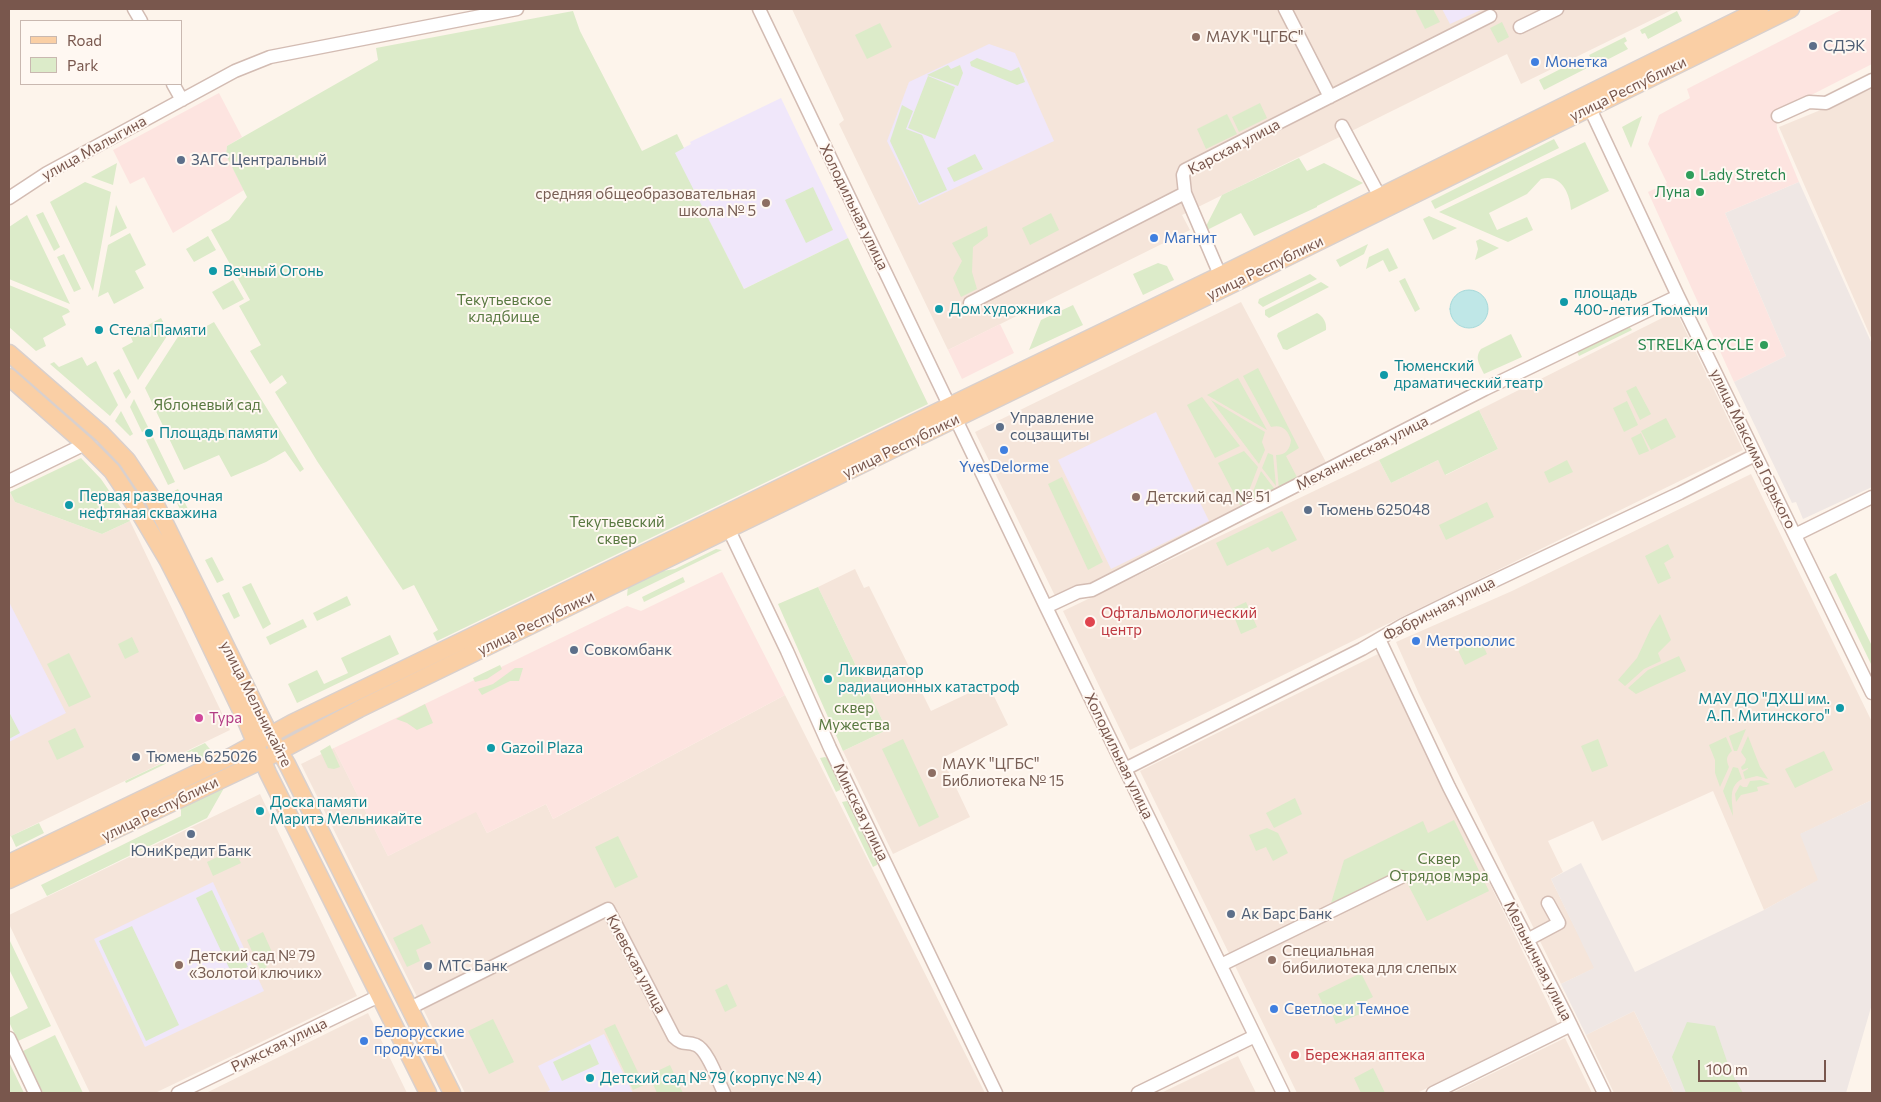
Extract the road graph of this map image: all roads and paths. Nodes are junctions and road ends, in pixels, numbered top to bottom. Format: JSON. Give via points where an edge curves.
{"nodes":[{"id":1,"x":134,"y":9,"type":"edge"},
{"id":2,"x":517,"y":9,"type":"edge"},
{"id":3,"x":759,"y":9,"type":"edge"},
{"id":4,"x":1285,"y":9,"type":"edge"},
{"id":5,"x":1557,"y":9,"type":"edge"},
{"id":6,"x":1760,"y":9,"type":"edge"},
{"id":7,"x":1791,"y":9,"type":"edge"},
{"id":8,"x":1490,"y":16,"type":"dead end"},
{"id":9,"x":140,"y":20,"type":"edge"},
{"id":10,"x":1520,"y":27,"type":"dead end"},
{"id":11,"x":1872,"y":80,"type":"edge"},
{"id":12,"x":174,"y":85,"type":"edge"},
{"id":13,"x":1330,"y":97,"type":"junction"},
{"id":14,"x":185,"y":99,"type":"junction"},
{"id":15,"x":1586,"y":102,"type":"junction"},
{"id":16,"x":1778,"y":116,"type":"dead end"},
{"id":17,"x":1342,"y":126,"type":"dead end"},
{"id":18,"x":1185,"y":193,"type":"junction"},
{"id":19,"x":1380,"y":197,"type":"junction"},
{"id":20,"x":9,"y":198,"type":"edge"},
{"id":21,"x":1220,"y":275,"type":"junction"},
{"id":22,"x":1678,"y":296,"type":"junction"},
{"id":23,"x":970,"y":303,"type":"dead end"},
{"id":24,"x":9,"y":353,"type":"edge"},
{"id":25,"x":9,"y":377,"type":"edge"},
{"id":26,"x":952,"y":412,"type":"junction"},
{"id":27,"x":85,"y":444,"type":"junction"},
{"id":28,"x":1755,"y":455,"type":"junction"},
{"id":29,"x":9,"y":481,"type":"edge"},
{"id":30,"x":1872,"y":498,"type":"edge"},
{"id":31,"x":729,"y":530,"type":"junction"},
{"id":32,"x":1795,"y":535,"type":"junction"},
{"id":33,"x":1046,"y":608,"type":"junction"},
{"id":34,"x":1379,"y":640,"type":"junction"},
{"id":35,"x":1872,"y":694,"type":"edge"},
{"id":36,"x":270,"y":735,"type":"junction"},
{"id":37,"x":256,"y":743,"type":"junction"},
{"id":38,"x":279,"y":750,"type":"junction"},
{"id":39,"x":263,"y":760,"type":"junction"},
{"id":40,"x":1125,"y":769,"type":"junction"},
{"id":41,"x":9,"y":863,"type":"edge"},
{"id":42,"x":1401,"y":877,"type":"dead end"},
{"id":43,"x":9,"y":880,"type":"edge"},
{"id":44,"x":1548,"y":903,"type":"dead end"},
{"id":45,"x":1527,"y":940,"type":"junction"},
{"id":46,"x":1220,"y":965,"type":"junction"},
{"id":47,"x":379,"y":996,"type":"junction"},
{"id":48,"x":410,"y":1008,"type":"junction"},
{"id":49,"x":1571,"y":1025,"type":"junction"},
{"id":50,"x":1255,"y":1036,"type":"junction"},
{"id":51,"x":9,"y":1038,"type":"edge"},
{"id":52,"x":35,"y":1093,"type":"edge"},
{"id":53,"x":178,"y":1093,"type":"edge"},
{"id":54,"x":428,"y":1093,"type":"edge"},
{"id":55,"x":452,"y":1093,"type":"edge"},
{"id":56,"x":724,"y":1093,"type":"edge"},
{"id":57,"x":996,"y":1093,"type":"edge"},
{"id":58,"x":1138,"y":1093,"type":"edge"},
{"id":59,"x":1283,"y":1093,"type":"edge"},
{"id":60,"x":1433,"y":1093,"type":"edge"},
{"id":61,"x":1604,"y":1093,"type":"edge"}],
"edges":[{"from":1,"to":9,"type":"street"},
{"from":2,"to":14,"type":"street","name":"улица Малыгина","via":[[270,57],[235,71]]},
{"from":3,"to":26,"type":"street","name":"Холодильная улица"},
{"from":4,"to":13,"type":"street"},
{"from":5,"to":10,"type":"street"},
{"from":6,"to":15,"type":"main road","name":"улица Республики"},
{"from":7,"to":15,"type":"main road","name":"улица Республики"},
{"from":8,"to":13,"type":"street","name":"Карская улица"},
{"from":11,"to":16,"type":"street","via":[[1826,103],[1808,102]]},
{"from":12,"to":14,"type":"street"},
{"from":13,"to":18,"type":"street","name":"Карская улица","via":[[1185,170]]},
{"from":14,"to":20,"type":"street","name":"улица Малыгина","via":[[47,173]]},
{"from":15,"to":19,"type":"main road","name":"улица Республики"},
{"from":15,"to":22,"type":"street","name":"улица Максима Горького"},
{"from":15,"to":26,"type":"main road","name":"улица Республики"},
{"from":17,"to":19,"type":"street"},
{"from":18,"to":21,"type":"street"},
{"from":18,"to":23,"type":"street","name":"Карская улица"},
{"from":19,"to":21,"type":"main road","name":"улица Республики"},
{"from":21,"to":26,"type":"main road","name":"улица Республики"},
{"from":22,"to":28,"type":"street","name":"улица Максима Горького"},
{"from":22,"to":33,"type":"street","name":"Механическая улица","via":[[1485,389],[1092,590],[1078,592]]},
{"from":24,"to":36,"type":"main road","name":"улица Мельникайте","via":[[128,460],[153,499]]},
{"from":25,"to":27,"type":"main road","name":"улица Мельникайте"},
{"from":26,"to":31,"type":"main road","name":"улица Республики"},
{"from":26,"to":33,"type":"street","name":"Холодильная улица"},
{"from":26,"to":36,"type":"main road","name":"улица Республики"},
{"from":27,"to":29,"type":"street"},
{"from":27,"to":37,"type":"main road","name":"улица Мельникайте","via":[[112,471],[168,561]]},
{"from":28,"to":32,"type":"street","name":"улица Максима Горького"},
{"from":28,"to":34,"type":"street","name":"Фабричная улица","via":[[1460,597]]},
{"from":30,"to":32,"type":"street"},
{"from":31,"to":38,"type":"main road","name":"улица Республики","via":[[359,708]]},
{"from":31,"to":57,"type":"street","name":"Минская улица"},
{"from":32,"to":35,"type":"street","name":"улица Максима Горького"},
{"from":33,"to":40,"type":"street","name":"Холодильная улица"},
{"from":34,"to":40,"type":"street","name":"Фабричная улица"},
{"from":34,"to":45,"type":"street","name":"Мельничная улица"},
{"from":36,"to":37,"type":"main road","name":"улица Республики"},
{"from":36,"to":38,"type":"main road","name":"улица Мельникайте"},
{"from":37,"to":39,"type":"main road","name":"улица Мельникайте"},
{"from":37,"to":41,"type":"main road","name":"улица Республики"},
{"from":38,"to":39,"type":"main road","name":"улица Республики"},
{"from":38,"to":48,"type":"main road","name":"улица Мельникайте"},
{"from":39,"to":43,"type":"main road","name":"улица Республики"},
{"from":39,"to":47,"type":"main road","name":"улица Мельникайте"},
{"from":40,"to":46,"type":"street","name":"Холодильная улица"},
{"from":42,"to":46,"type":"street"},
{"from":44,"to":45,"type":"street","via":[[1559,924]]},
{"from":45,"to":49,"type":"street","name":"Мельничная улица"},
{"from":46,"to":50,"type":"street","name":"Холодильная улица"},
{"from":47,"to":53,"type":"street","name":"Рижская улица"},
{"from":47,"to":54,"type":"main road","name":"улица Мельникайте"},
{"from":48,"to":55,"type":"main road","name":"улица Мельникайте"},
{"from":48,"to":56,"type":"street","name":"Киевская улица","via":[[608,909],[674,1037],[681,1044],[696,1045],[704,1052]]},
{"from":49,"to":60,"type":"street"},
{"from":49,"to":61,"type":"street","name":"Мельничная улица"},
{"from":50,"to":58,"type":"street"},
{"from":50,"to":59,"type":"street","name":"Холодильная улица"},
{"from":51,"to":52,"type":"street"}]}
